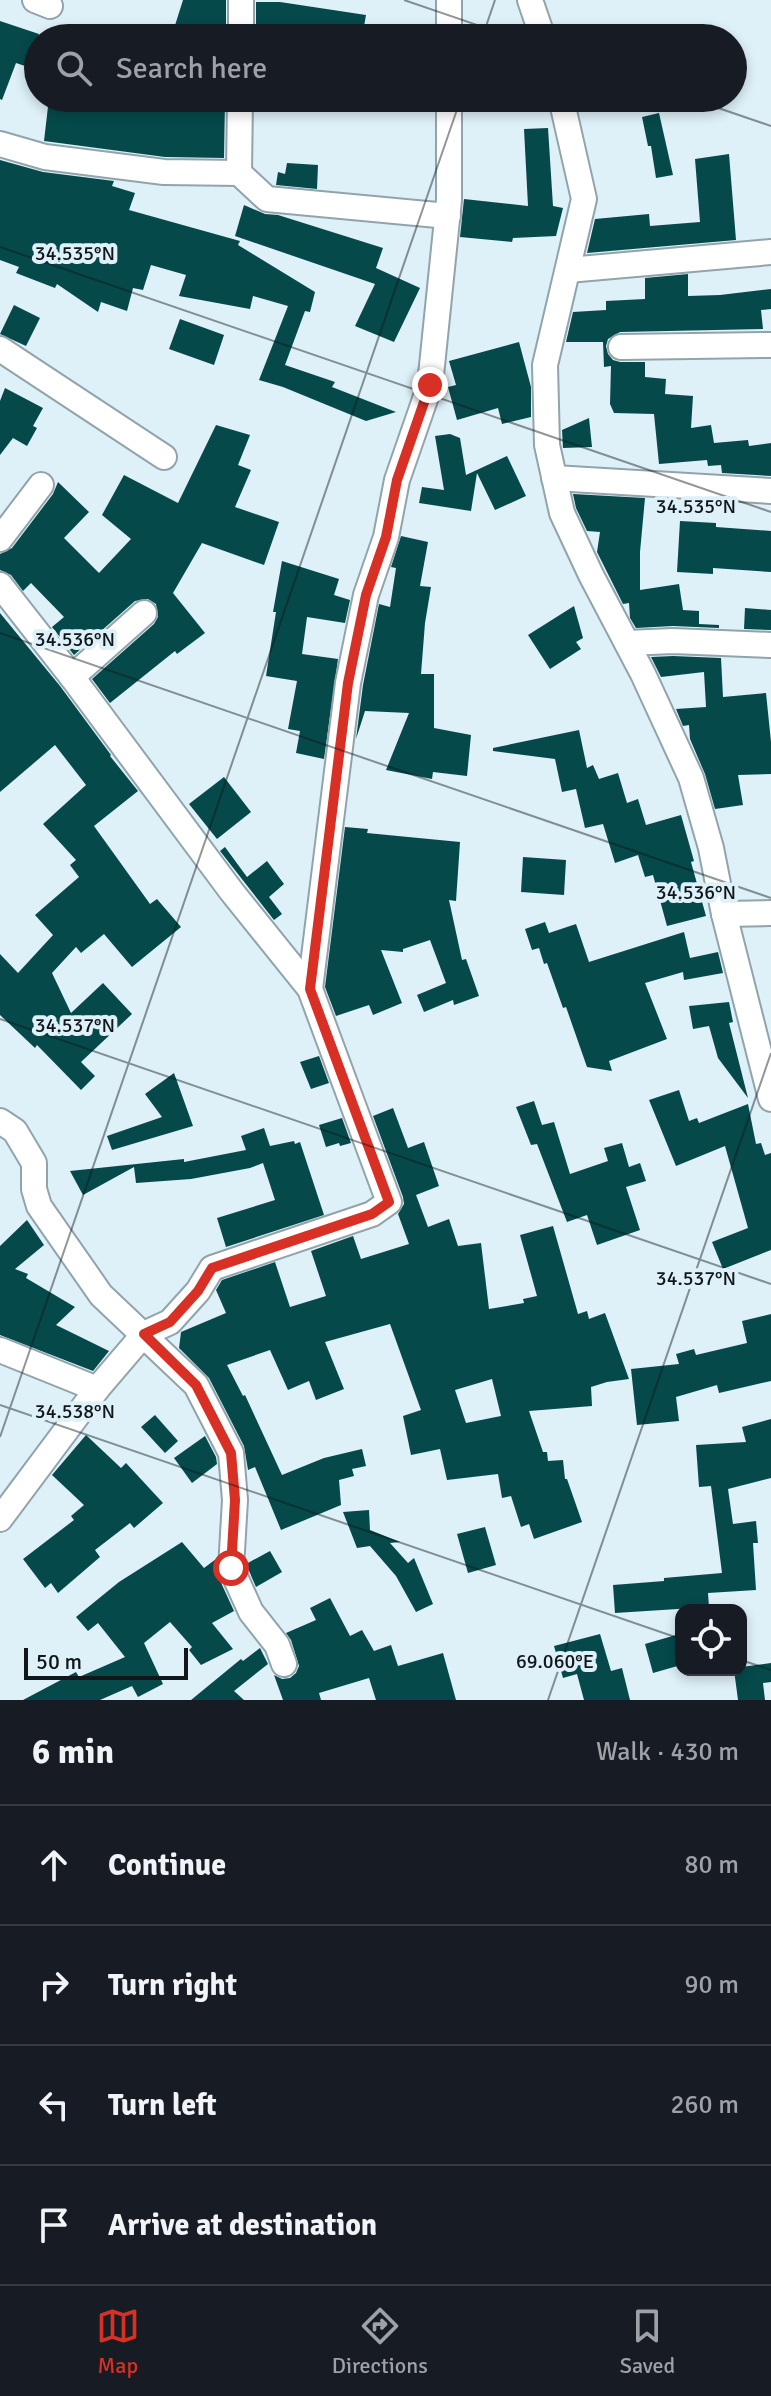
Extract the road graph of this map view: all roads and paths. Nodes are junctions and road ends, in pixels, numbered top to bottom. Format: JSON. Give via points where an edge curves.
{"nodes":[{"id":1,"x":241,"y":0,"type":"edge"},
{"id":2,"x":449,"y":0,"type":"edge"},
{"id":3,"x":530,"y":0,"type":"edge"},
{"id":4,"x":241,"y":24,"type":"edge"},
{"id":5,"x":449,"y":24,"type":"edge"},
{"id":6,"x":538,"y":24,"type":"edge"},
{"id":7,"x":240,"y":112,"type":"edge"},
{"id":8,"x":449,"y":112,"type":"edge"},
{"id":9,"x":564,"y":112,"type":"edge"},
{"id":10,"x":0,"y":144,"type":"edge"},
{"id":11,"x":239,"y":173,"type":"junction"},
{"id":12,"x":448,"y":216,"type":"junction"},
{"id":13,"x":771,"y":252,"type":"edge"},
{"id":14,"x":568,"y":270,"type":"junction"},
{"id":15,"x":771,"y":345,"type":"edge"},
{"id":16,"x":621,"y":347,"type":"dead end"},
{"id":17,"x":0,"y":349,"type":"edge"},
{"id":18,"x":164,"y":457,"type":"dead end"},
{"id":19,"x":554,"y":478,"type":"junction"},
{"id":20,"x":41,"y":485,"type":"dead end"},
{"id":21,"x":771,"y":491,"type":"edge"},
{"id":22,"x":0,"y":539,"type":"edge"},
{"id":23,"x":0,"y":585,"type":"edge"},
{"id":24,"x":144,"y":613,"type":"dead end"},
{"id":25,"x":627,"y":643,"type":"junction"},
{"id":26,"x":771,"y":645,"type":"edge"},
{"id":27,"x":72,"y":677,"type":"junction"},
{"id":28,"x":771,"y":913,"type":"edge"},
{"id":29,"x":724,"y":914,"type":"junction"},
{"id":30,"x":310,"y":989,"type":"junction"},
{"id":31,"x":771,"y":1099,"type":"edge"},
{"id":32,"x":0,"y":1121,"type":"edge"},
{"id":33,"x":144,"y":1334,"type":"junction"},
{"id":34,"x":0,"y":1350,"type":"edge"},
{"id":35,"x":97,"y":1389,"type":"junction"},
{"id":36,"x":0,"y":1519,"type":"edge"},
{"id":37,"x":284,"y":1664,"type":"dead end"}],
"edges":[{"from":1,"to":4,"type":"street"},
{"from":2,"to":5,"type":"street"},
{"from":3,"to":6,"type":"street"},
{"from":7,"to":11,"type":"street"},
{"from":8,"to":12,"type":"street"},
{"from":9,"to":14,"type":"street","via":[[584,199]]},
{"from":10,"to":11,"type":"street","via":[[45,157],[164,172]]},
{"from":11,"to":12,"type":"street","via":[[267,199]]},
{"from":12,"to":30,"type":"street","via":[[430,385],[397,480],[348,683]]},
{"from":13,"to":14,"type":"street"},
{"from":14,"to":19,"type":"street","via":[[545,365],[547,445]]},
{"from":15,"to":16,"type":"street"},
{"from":17,"to":18,"type":"street"},
{"from":19,"to":21,"type":"street"},
{"from":19,"to":25,"type":"street","via":[[562,513]]},
{"from":20,"to":22,"type":"street"},
{"from":23,"to":27,"type":"street"},
{"from":24,"to":27,"type":"street"},
{"from":25,"to":26,"type":"street"},
{"from":25,"to":29,"type":"street","via":[[691,778]]},
{"from":27,"to":30,"type":"street"},
{"from":28,"to":29,"type":"street"},
{"from":29,"to":31,"type":"street"},
{"from":30,"to":33,"type":"street","via":[[389,1202],[372,1214],[212,1268],[170,1322]]},
{"from":32,"to":33,"type":"street","via":[[15,1131],[34,1163],[39,1206],[101,1295]]},
{"from":33,"to":35,"type":"street"},
{"from":33,"to":37,"type":"street","via":[[196,1385],[231,1453],[231,1568]]},
{"from":34,"to":35,"type":"street"},
{"from":35,"to":36,"type":"street"}]}
